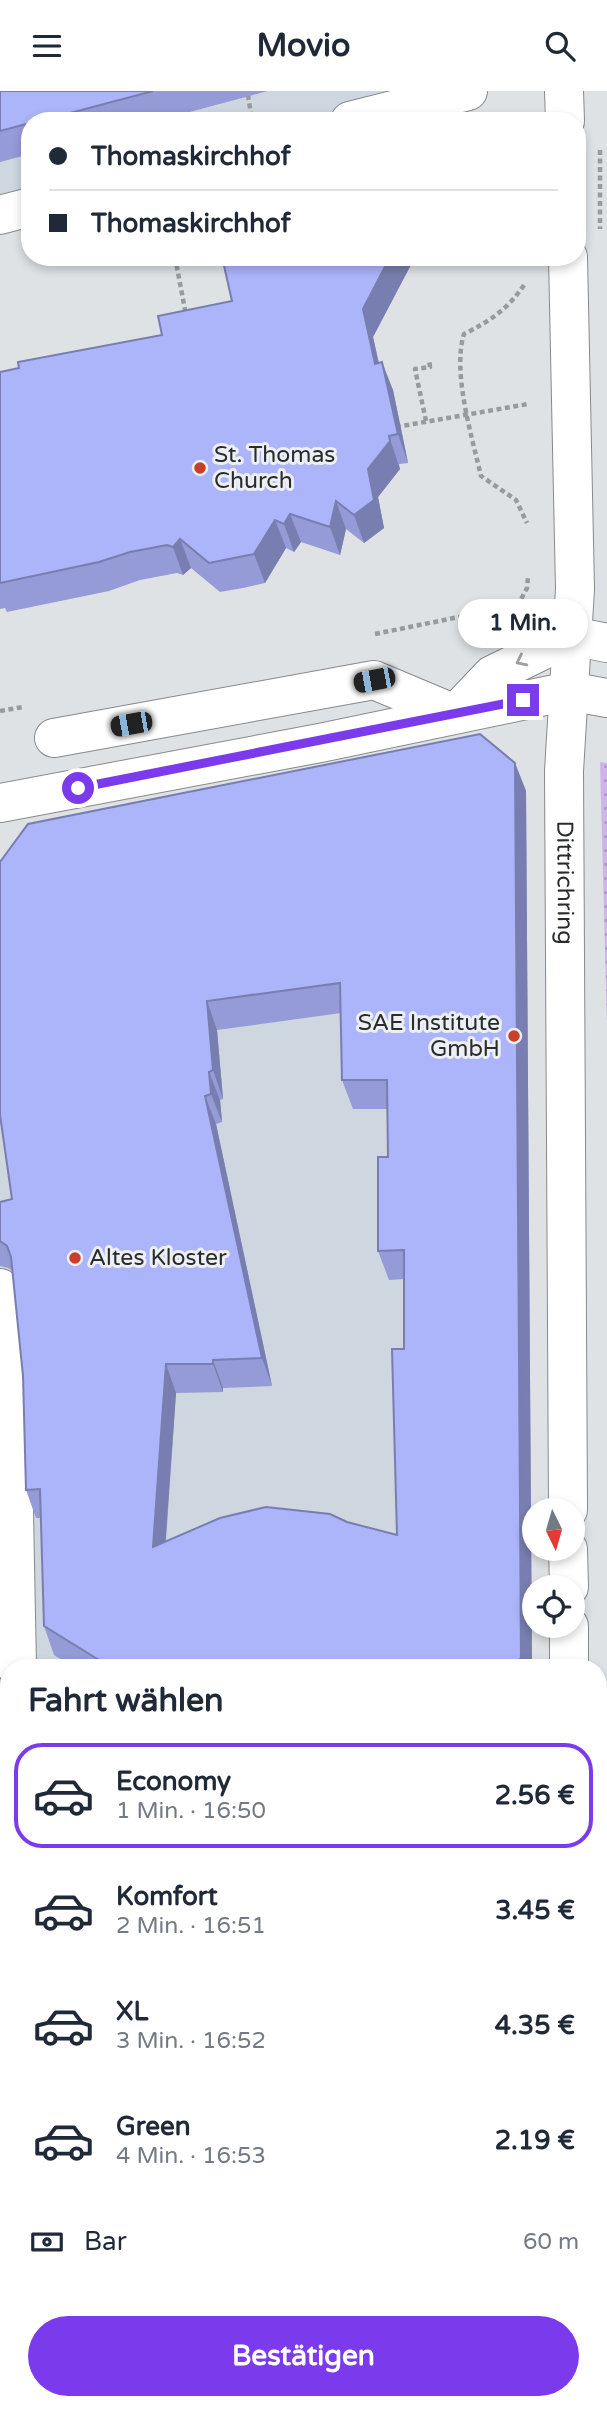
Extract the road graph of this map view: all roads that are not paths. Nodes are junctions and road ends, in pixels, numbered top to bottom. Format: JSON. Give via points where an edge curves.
{"nodes":[{"id":1,"x":468,"y":91,"type":"edge"},
{"id":2,"x":564,"y":91,"type":"edge"},
{"id":3,"x":385,"y":112,"type":"edge"},
{"id":4,"x":565,"y":112,"type":"edge"},
{"id":5,"x":21,"y":209,"type":"edge"},
{"id":6,"x":0,"y":215,"type":"edge"},
{"id":7,"x":568,"y":266,"type":"edge"},
{"id":8,"x":590,"y":640,"type":"edge"},
{"id":9,"x":569,"y":691,"type":"junction"},
{"id":10,"x":607,"y":698,"type":"edge"},
{"id":11,"x":455,"y":714,"type":"junction"},
{"id":12,"x":54,"y":738,"type":"dead end"},
{"id":13,"x":0,"y":803,"type":"edge"},
{"id":14,"x":0,"y":1287,"type":"edge"},
{"id":15,"x":568,"y":1498,"type":"edge"},
{"id":16,"x":569,"y":1638,"type":"edge"},
{"id":17,"x":17,"y":1659,"type":"edge"},
{"id":18,"x":569,"y":1659,"type":"edge"}],
"edges":[{"from":1,"to":3,"type":"street"},
{"from":2,"to":4,"type":"street"},
{"from":5,"to":6,"type":"street"},
{"from":7,"to":8,"type":"street","name":"Dittrichring","via":[[575,589]]},
{"from":8,"to":9,"type":"street","name":"Dittrichring"},
{"from":8,"to":11,"type":"street","one_way":true,"via":[[492,675]]},
{"from":9,"to":10,"type":"street"},
{"from":9,"to":11,"type":"street"},
{"from":9,"to":15,"type":"street","name":"Dittrichring","via":[[564,771]]},
{"from":11,"to":12,"type":"street","via":[[374,680]]},
{"from":11,"to":13,"type":"street"},
{"from":14,"to":17,"type":"street","via":[[12,1407]]},
{"from":16,"to":18,"type":"street"}]}
